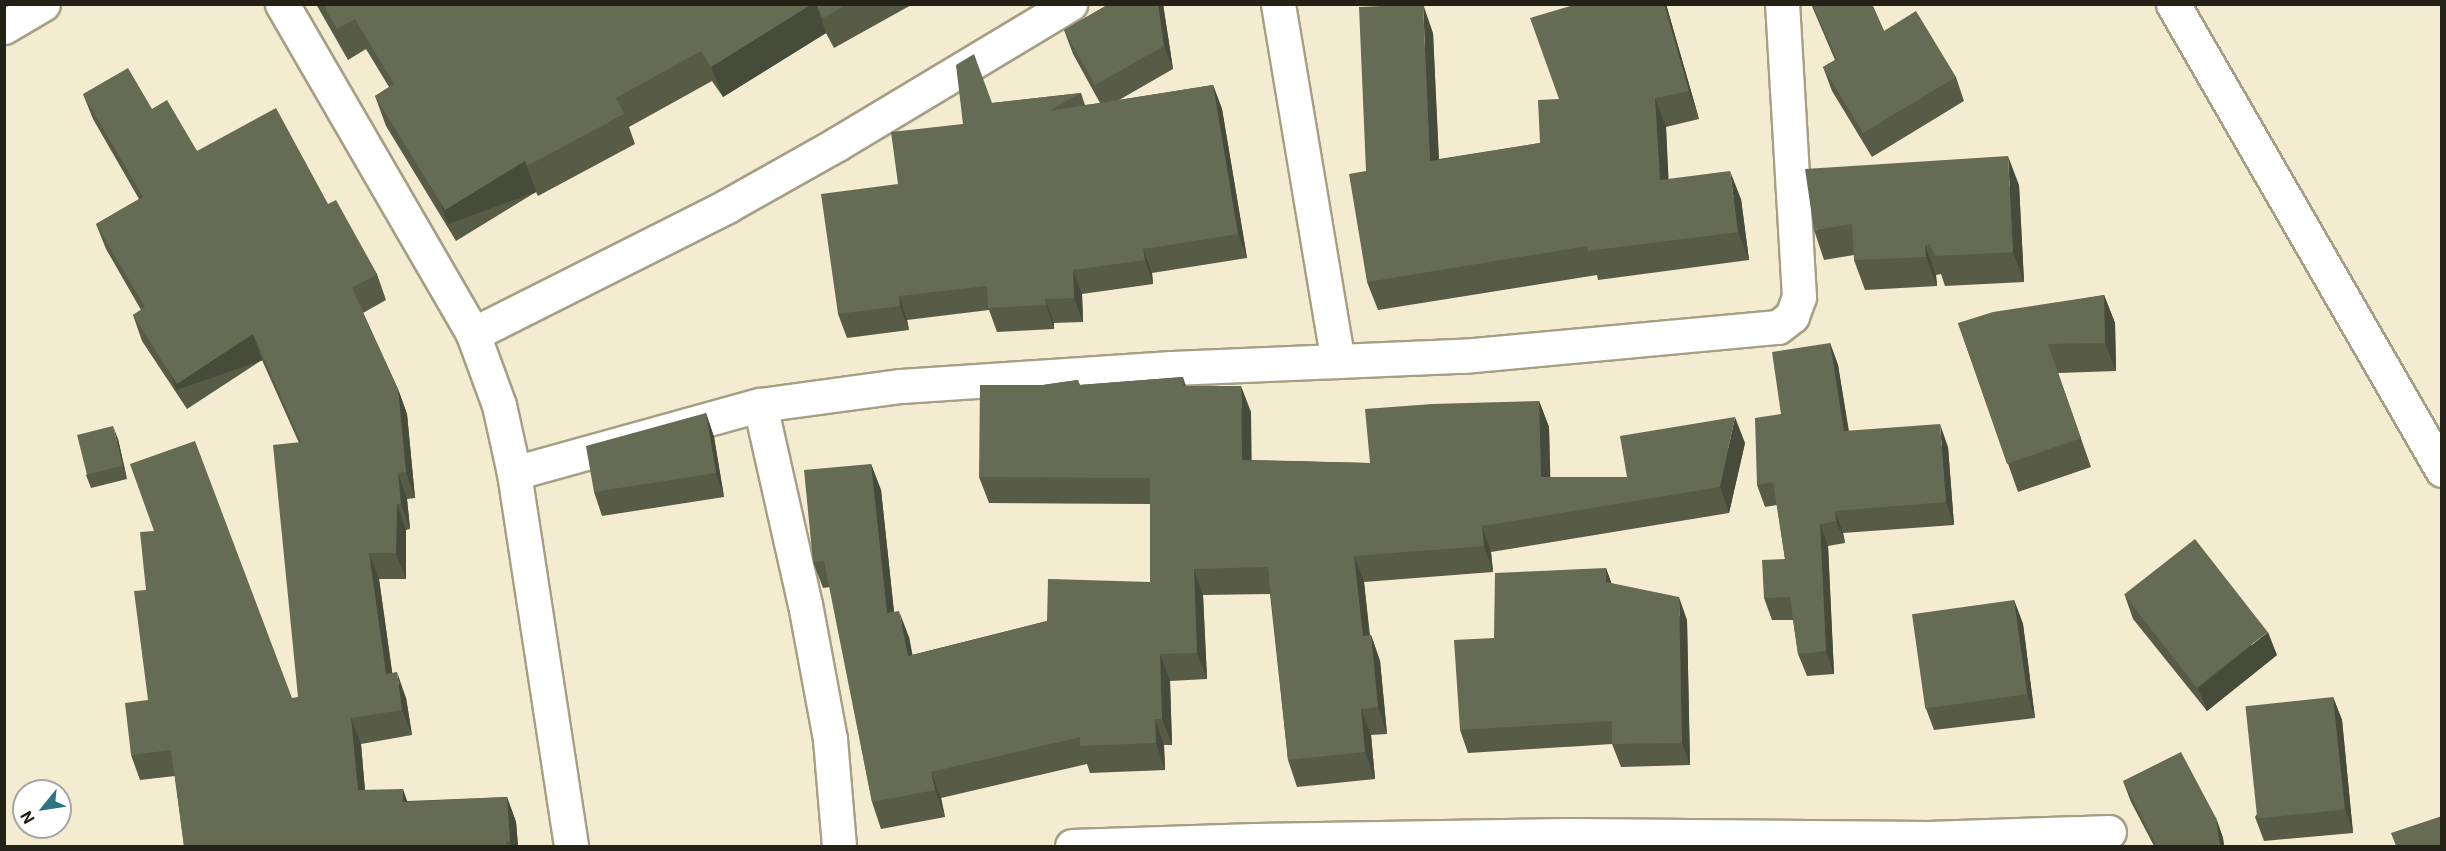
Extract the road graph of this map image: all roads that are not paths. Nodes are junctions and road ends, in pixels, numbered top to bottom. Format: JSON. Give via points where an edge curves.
{"nodes":[{"id":1,"x":43,"y":4,"type":"edge"},
{"id":2,"x":282,"y":4,"type":"edge"},
{"id":3,"x":1070,"y":4,"type":"edge"},
{"id":4,"x":1278,"y":4,"type":"edge"},
{"id":5,"x":1782,"y":4,"type":"edge"},
{"id":6,"x":2173,"y":4,"type":"edge"},
{"id":7,"x":4,"y":27,"type":"edge"},
{"id":8,"x":473,"y":334,"type":"junction"},
{"id":9,"x":1338,"y":361,"type":"junction"},
{"id":10,"x":760,"y":405,"type":"junction"},
{"id":11,"x":2442,"y":470,"type":"edge"},
{"id":12,"x":514,"y":473,"type":"junction"},
{"id":13,"x":2109,"y":832,"type":"dead end"},
{"id":14,"x":571,"y":846,"type":"edge"},
{"id":15,"x":839,"y":846,"type":"edge"},
{"id":16,"x":1072,"y":846,"type":"edge"}],
"edges":[{"from":1,"to":7,"type":"street"},
{"from":2,"to":8,"type":"street"},
{"from":3,"to":8,"type":"street","via":[[727,206]]},
{"from":4,"to":9,"type":"street"},
{"from":5,"to":9,"type":"street","via":[[1799,297],[1792,316],[1778,327],[1463,356]]},
{"from":6,"to":11,"type":"street"},
{"from":8,"to":12,"type":"street","via":[[499,405]]},
{"from":9,"to":10,"type":"street","via":[[901,386]]},
{"from":10,"to":12,"type":"street"},
{"from":10,"to":15,"type":"street","via":[[824,705]]},
{"from":12,"to":14,"type":"street"},
{"from":13,"to":16,"type":"street","via":[[1928,838],[1536,836]]}]}
